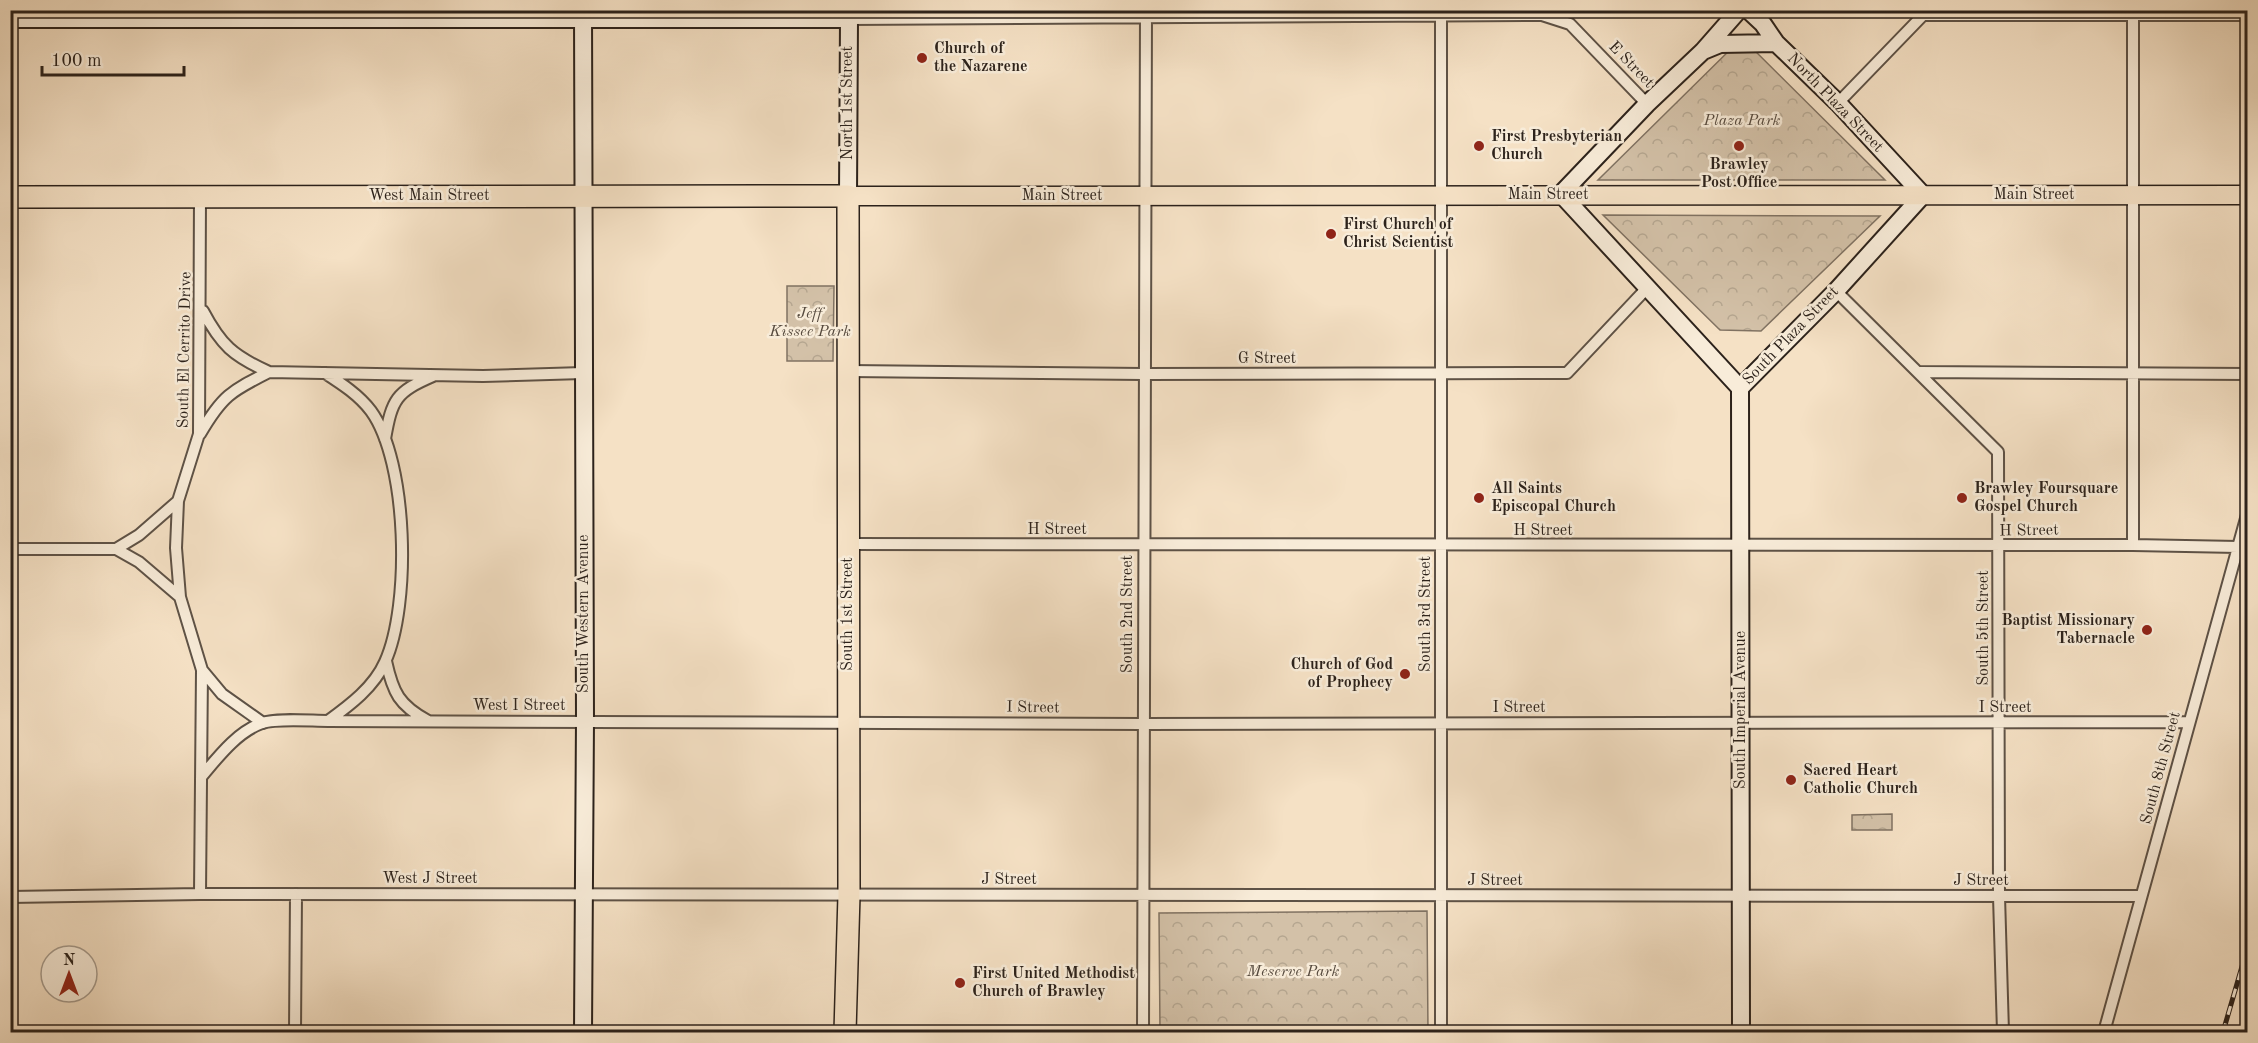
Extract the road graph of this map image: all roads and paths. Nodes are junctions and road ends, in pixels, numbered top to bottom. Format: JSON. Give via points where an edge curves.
{"nodes":[{"id":1,"x":1739,"y":10,"type":"edge"},
{"id":2,"x":1748,"y":10,"type":"edge"},
{"id":3,"x":1924,"y":13,"type":"edge"},
{"id":4,"x":1146,"y":14,"type":"edge"},
{"id":5,"x":1441,"y":14,"type":"edge"},
{"id":6,"x":2133,"y":14,"type":"edge"},
{"id":7,"x":583,"y":15,"type":"edge"},
{"id":8,"x":848,"y":15,"type":"edge"},
{"id":9,"x":2247,"y":15,"type":"edge"},
{"id":10,"x":10,"y":19,"type":"edge"},
{"id":11,"x":1776,"y":43,"type":"junction"},
{"id":12,"x":1703,"y":51,"type":"junction"},
{"id":13,"x":1838,"y":103,"type":"junction"},
{"id":14,"x":1647,"y":104,"type":"junction"},
{"id":15,"x":1561,"y":194,"type":"junction"},
{"id":16,"x":1923,"y":195,"type":"junction"},
{"id":17,"x":2132,"y":195,"type":"junction"},
{"id":18,"x":2247,"y":195,"type":"edge"},
{"id":19,"x":200,"y":196,"type":"junction"},
{"id":20,"x":583,"y":196,"type":"junction"},
{"id":21,"x":848,"y":196,"type":"junction"},
{"id":22,"x":1144,"y":196,"type":"junction"},
{"id":23,"x":1441,"y":196,"type":"junction"},
{"id":24,"x":10,"y":197,"type":"edge"},
{"id":25,"x":1648,"y":286,"type":"junction"},
{"id":26,"x":1836,"y":291,"type":"junction"},
{"id":27,"x":202,"y":308,"type":"junction"},
{"id":28,"x":849,"y":371,"type":"junction"},
{"id":29,"x":269,"y":372,"type":"junction"},
{"id":30,"x":1920,"y":372,"type":"junction"},
{"id":31,"x":325,"y":373,"type":"junction"},
{"id":32,"x":583,"y":373,"type":"junction"},
{"id":33,"x":1443,"y":373,"type":"junction"},
{"id":34,"x":2134,"y":373,"type":"junction"},
{"id":35,"x":436,"y":374,"type":"junction"},
{"id":36,"x":1143,"y":374,"type":"junction"},
{"id":37,"x":2247,"y":374,"type":"edge"},
{"id":38,"x":1740,"y":388,"type":"junction"},
{"id":39,"x":199,"y":434,"type":"junction"},
{"id":40,"x":385,"y":439,"type":"junction"},
{"id":41,"x":178,"y":501,"type":"junction"},
{"id":42,"x":2247,"y":511,"type":"edge"},
{"id":43,"x":848,"y":544,"type":"junction"},
{"id":44,"x":1143,"y":545,"type":"junction"},
{"id":45,"x":2133,"y":545,"type":"junction"},
{"id":46,"x":1442,"y":546,"type":"junction"},
{"id":47,"x":1740,"y":546,"type":"junction"},
{"id":48,"x":1999,"y":547,"type":"junction"},
{"id":49,"x":2238,"y":547,"type":"junction"},
{"id":50,"x":10,"y":549,"type":"edge"},
{"id":51,"x":116,"y":549,"type":"junction"},
{"id":52,"x":180,"y":597,"type":"junction"},
{"id":53,"x":386,"y":661,"type":"junction"},
{"id":54,"x":202,"y":670,"type":"junction"},
{"id":55,"x":585,"y":720,"type":"junction"},
{"id":56,"x":328,"y":721,"type":"junction"},
{"id":57,"x":429,"y":721,"type":"junction"},
{"id":58,"x":848,"y":721,"type":"junction"},
{"id":59,"x":2189,"y":722,"type":"junction"},
{"id":60,"x":263,"y":723,"type":"junction"},
{"id":61,"x":1441,"y":723,"type":"junction"},
{"id":62,"x":1741,"y":723,"type":"junction"},
{"id":63,"x":2000,"y":723,"type":"junction"},
{"id":64,"x":1143,"y":724,"type":"junction"},
{"id":65,"x":202,"y":776,"type":"junction"},
{"id":66,"x":200,"y":894,"type":"junction"},
{"id":67,"x":296,"y":894,"type":"junction"},
{"id":68,"x":584,"y":895,"type":"junction"},
{"id":69,"x":849,"y":895,"type":"junction"},
{"id":70,"x":1143,"y":896,"type":"junction"},
{"id":71,"x":1440,"y":896,"type":"junction"},
{"id":72,"x":1741,"y":896,"type":"junction"},
{"id":73,"x":1999,"y":896,"type":"junction"},
{"id":74,"x":2141,"y":896,"type":"junction"},
{"id":75,"x":10,"y":897,"type":"edge"},
{"id":76,"x":295,"y":1032,"type":"edge"},
{"id":77,"x":582,"y":1032,"type":"edge"},
{"id":78,"x":845,"y":1032,"type":"edge"},
{"id":79,"x":1143,"y":1032,"type":"edge"},
{"id":80,"x":1441,"y":1032,"type":"edge"},
{"id":81,"x":1741,"y":1032,"type":"edge"},
{"id":82,"x":2003,"y":1032,"type":"edge"},
{"id":83,"x":2104,"y":1032,"type":"edge"}],
"edges":[{"from":1,"to":12,"type":"street"},
{"from":2,"to":11,"type":"street","name":"North Plaza Street"},
{"from":3,"to":6,"type":"street"},
{"from":3,"to":13,"type":"street"},
{"from":4,"to":5,"type":"street","name":"E Street"},
{"from":4,"to":8,"type":"street","name":"E Street"},
{"from":4,"to":22,"type":"street","name":"South 2nd Street"},
{"from":5,"to":14,"type":"street","name":"E Street","via":[[1542,15],[1570,24]]},
{"from":5,"to":23,"type":"street","name":"South 3rd Street"},
{"from":6,"to":9,"type":"street"},
{"from":6,"to":17,"type":"street"},
{"from":7,"to":8,"type":"street"},
{"from":7,"to":10,"type":"street"},
{"from":7,"to":20,"type":"street","name":"South Western Avenue"},
{"from":8,"to":21,"type":"street","name":"North 1st Street"},
{"from":11,"to":12,"type":"street","via":[[1720,44]]},
{"from":11,"to":13,"type":"street","name":"North Plaza Street"},
{"from":12,"to":14,"type":"street"},
{"from":13,"to":16,"type":"street","name":"North Plaza Street"},
{"from":14,"to":15,"type":"street"},
{"from":15,"to":16,"type":"main road","name":"Main Street"},
{"from":15,"to":23,"type":"main road","name":"Main Street"},
{"from":15,"to":25,"type":"street","name":"South Plaza Street"},
{"from":16,"to":17,"type":"main road","name":"Main Street"},
{"from":16,"to":26,"type":"street","name":"South Plaza Street"},
{"from":17,"to":18,"type":"main road","name":"Main Street"},
{"from":17,"to":34,"type":"street"},
{"from":19,"to":20,"type":"highway","name":"West Main Street"},
{"from":19,"to":24,"type":"highway","name":"West Main Street"},
{"from":19,"to":27,"type":"street","name":"South El Cerrito Drive"},
{"from":20,"to":21,"type":"highway","name":"West Main Street"},
{"from":20,"to":32,"type":"street","name":"South Western Avenue"},
{"from":21,"to":22,"type":"main road","name":"Main Street"},
{"from":21,"to":28,"type":"highway","name":"South 1st Street"},
{"from":22,"to":23,"type":"main road","name":"Main Street"},
{"from":22,"to":36,"type":"street","name":"South 2nd Street"},
{"from":23,"to":33,"type":"street","name":"South 3rd Street"},
{"from":25,"to":33,"type":"street","name":"G Street","via":[[1567,373]]},
{"from":25,"to":38,"type":"street","name":"South Plaza Street"},
{"from":26,"to":30,"type":"street","name":"South 5th Street"},
{"from":26,"to":38,"type":"street","name":"South Plaza Street"},
{"from":27,"to":29,"type":"street","via":[[219,340],[247,363]]},
{"from":27,"to":39,"type":"street","name":"South El Cerrito Drive"},
{"from":28,"to":36,"type":"street","name":"G Street"},
{"from":28,"to":43,"type":"highway","name":"South 1st Street"},
{"from":29,"to":31,"type":"street"},
{"from":29,"to":39,"type":"street","via":[[222,400]]},
{"from":30,"to":34,"type":"street"},
{"from":30,"to":48,"type":"street","name":"South 5th Street","via":[[1998,452]]},
{"from":31,"to":35,"type":"street"},
{"from":31,"to":40,"type":"street","via":[[352,391],[371,412]]},
{"from":32,"to":35,"type":"street"},
{"from":32,"to":55,"type":"street","name":"South Western Avenue"},
{"from":33,"to":36,"type":"street","name":"G Street"},
{"from":33,"to":46,"type":"street","name":"South 3rd Street"},
{"from":34,"to":37,"type":"street"},
{"from":34,"to":45,"type":"street"},
{"from":35,"to":40,"type":"street","via":[[405,388],[390,414]]},
{"from":36,"to":44,"type":"street","name":"South 2nd Street"},
{"from":38,"to":47,"type":"street","name":"South Imperial Avenue"},
{"from":39,"to":41,"type":"street","name":"South El Cerrito Drive"},
{"from":40,"to":53,"type":"street","via":[[404,549],[402,592]]},
{"from":41,"to":51,"type":"street","via":[[139,535]]},
{"from":41,"to":52,"type":"street","name":"South El Cerrito Drive"},
{"from":42,"to":49,"type":"street","name":"South 8th Street"},
{"from":43,"to":44,"type":"street","name":"H Street"},
{"from":43,"to":58,"type":"highway","name":"South 1st Street"},
{"from":44,"to":46,"type":"street","name":"H Street"},
{"from":44,"to":64,"type":"street","name":"South 2nd Street"},
{"from":45,"to":48,"type":"street","name":"H Street"},
{"from":45,"to":49,"type":"street","name":"H Street"},
{"from":46,"to":47,"type":"street","name":"H Street"},
{"from":46,"to":61,"type":"street","name":"South 3rd Street"},
{"from":47,"to":48,"type":"street","name":"H Street"},
{"from":47,"to":62,"type":"street","name":"South Imperial Avenue"},
{"from":48,"to":63,"type":"street","name":"South 5th Street"},
{"from":49,"to":59,"type":"street","name":"South 8th Street"},
{"from":50,"to":51,"type":"street"},
{"from":51,"to":52,"type":"street","via":[[139,562]]},
{"from":52,"to":54,"type":"street","name":"South El Cerrito Drive"},
{"from":53,"to":56,"type":"street","via":[[365,690]]},
{"from":53,"to":57,"type":"street","via":[[391,688],[408,710]]},
{"from":54,"to":60,"type":"street","via":[[222,694]]},
{"from":54,"to":65,"type":"street","name":"South El Cerrito Drive"},
{"from":55,"to":57,"type":"street","name":"West I Street"},
{"from":55,"to":58,"type":"street","name":"West I Street"},
{"from":55,"to":68,"type":"street","name":"South Western Avenue"},
{"from":56,"to":57,"type":"street","name":"West I Street"},
{"from":56,"to":60,"type":"street","name":"West I Street"},
{"from":58,"to":64,"type":"street","name":"I Street"},
{"from":58,"to":69,"type":"highway","name":"South 1st Street"},
{"from":59,"to":63,"type":"street","name":"I Street"},
{"from":59,"to":74,"type":"street","name":"South 8th Street"},
{"from":60,"to":65,"type":"street","via":[[220,754]]},
{"from":61,"to":62,"type":"street","name":"I Street"},
{"from":61,"to":64,"type":"street","name":"I Street"},
{"from":61,"to":71,"type":"street","name":"South 3rd Street"},
{"from":62,"to":63,"type":"street","name":"I Street"},
{"from":62,"to":72,"type":"street","name":"South Imperial Avenue"},
{"from":63,"to":73,"type":"street","name":"South 5th Street"},
{"from":64,"to":70,"type":"street","name":"South 2nd Street"},
{"from":65,"to":66,"type":"street","name":"South El Cerrito Drive"},
{"from":66,"to":67,"type":"street","name":"West J Street"},
{"from":66,"to":75,"type":"street","name":"West J Street"},
{"from":67,"to":68,"type":"street","name":"West J Street"},
{"from":67,"to":76,"type":"street"},
{"from":68,"to":69,"type":"street","name":"West J Street"},
{"from":68,"to":77,"type":"street","name":"South Western Avenue"},
{"from":69,"to":70,"type":"street","name":"J Street"},
{"from":69,"to":78,"type":"highway","name":"South 1st Street"},
{"from":70,"to":71,"type":"street","name":"J Street"},
{"from":70,"to":79,"type":"street","name":"South 2nd Street"},
{"from":71,"to":72,"type":"street","name":"J Street"},
{"from":71,"to":80,"type":"street","name":"South 3rd Street"},
{"from":72,"to":73,"type":"street","name":"J Street"},
{"from":72,"to":81,"type":"street","name":"South Imperial Avenue"},
{"from":73,"to":74,"type":"street","name":"J Street"},
{"from":73,"to":82,"type":"street","name":"South 5th Street"},
{"from":74,"to":83,"type":"street","name":"South 8th Street"}]}
